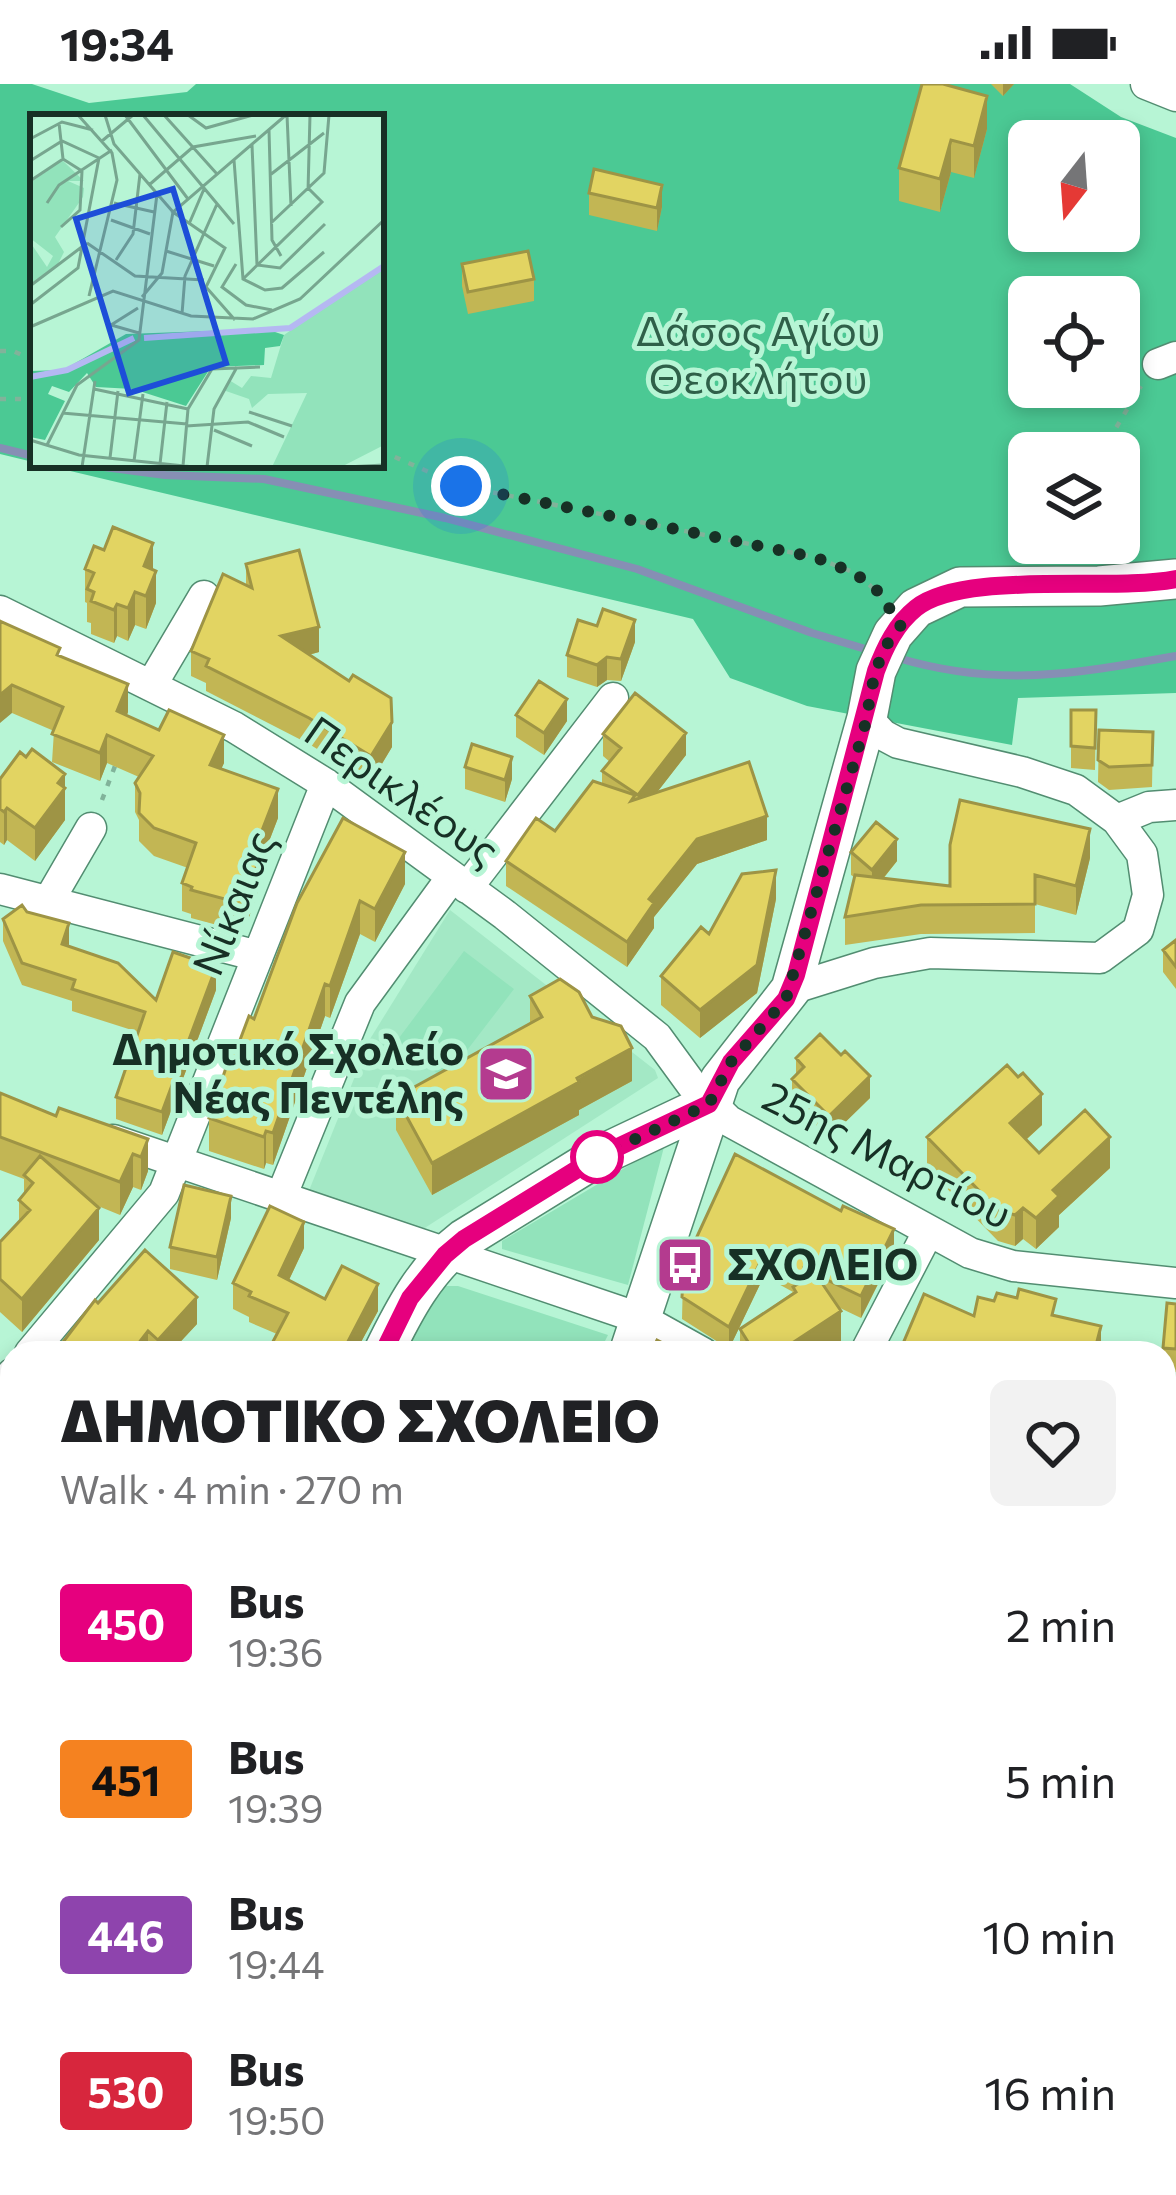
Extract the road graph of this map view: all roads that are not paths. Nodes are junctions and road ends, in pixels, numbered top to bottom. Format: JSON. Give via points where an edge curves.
{"nodes":[{"id":1,"x":1146,"y":84,"type":"edge"},
{"id":2,"x":1176,"y":97,"type":"edge"},
{"id":3,"x":1176,"y":579,"type":"edge"},
{"id":4,"x":204,"y":596,"type":"dead end"},
{"id":5,"x":0,"y":610,"type":"edge"},
{"id":6,"x":152,"y":684,"type":"junction"},
{"id":7,"x":613,"y":698,"type":"dead end"},
{"id":8,"x":867,"y":718,"type":"junction"},
{"id":9,"x":326,"y":784,"type":"junction"},
{"id":10,"x":1176,"y":806,"type":"edge"},
{"id":11,"x":1117,"y":820,"type":"junction"},
{"id":12,"x":92,"y":828,"type":"road end"},
{"id":13,"x":459,"y":882,"type":"junction"},
{"id":14,"x":0,"y":889,"type":"edge"},
{"id":15,"x":48,"y":902,"type":"junction"},
{"id":16,"x":258,"y":956,"type":"junction"},
{"id":17,"x":791,"y":989,"type":"junction"},
{"id":18,"x":709,"y":1104,"type":"junction"},
{"id":19,"x":88,"y":1131,"type":"edge"},
{"id":20,"x":176,"y":1162,"type":"junction"},
{"id":21,"x":281,"y":1197,"type":"junction"},
{"id":22,"x":928,"y":1232,"type":"junction"},
{"id":23,"x":445,"y":1255,"type":"junction"},
{"id":24,"x":1176,"y":1283,"type":"edge"},
{"id":25,"x":635,"y":1336,"type":"edge"},
{"id":26,"x":40,"y":1341,"type":"edge"},
{"id":27,"x":389,"y":1341,"type":"edge"},
{"id":28,"x":871,"y":1341,"type":"edge"}],
"edges":[{"from":1,"to":2,"type":"street"},
{"from":3,"to":8,"type":"main road","via":[[960,587],[916,608],[897,629],[876,671]]},
{"from":4,"to":6,"type":"street"},
{"from":5,"to":6,"type":"street","name":"Περικλέους"},
{"from":6,"to":9,"type":"street","name":"Περικλέους"},
{"from":7,"to":13,"type":"street"},
{"from":8,"to":11,"type":"street","via":[[898,743],[1076,790]]},
{"from":8,"to":17,"type":"main road"},
{"from":9,"to":13,"type":"street","name":"Περικλέους"},
{"from":9,"to":16,"type":"street","name":"Νίκαιας"},
{"from":10,"to":11,"type":"street"},
{"from":11,"to":17,"type":"street","via":[[1142,854],[1148,896],[1138,931],[1100,958],[930,953]]},
{"from":12,"to":15,"type":"street"},
{"from":13,"to":18,"type":"street","name":"Περικλέους","via":[[657,1037]]},
{"from":13,"to":21,"type":"street","via":[[359,1003]]},
{"from":14,"to":15,"type":"street"},
{"from":15,"to":16,"type":"street"},
{"from":16,"to":20,"type":"street","name":"Νίκαιας"},
{"from":17,"to":18,"type":"main road","via":[[731,1062]]},
{"from":18,"to":22,"type":"street","name":"25ης Μαρτίου"},
{"from":18,"to":23,"type":"main road","via":[[597,1157]]},
{"from":18,"to":25,"type":"main road"},
{"from":19,"to":20,"type":"street"},
{"from":20,"to":21,"type":"street"},
{"from":20,"to":26,"type":"street","name":"Νίκαιας","via":[[164,1193]]},
{"from":21,"to":23,"type":"street"},
{"from":22,"to":24,"type":"street","name":"25ης Μαρτίου","via":[[1012,1267]]},
{"from":22,"to":28,"type":"street"},
{"from":23,"to":25,"type":"street"},
{"from":23,"to":27,"type":"main road"}]}
